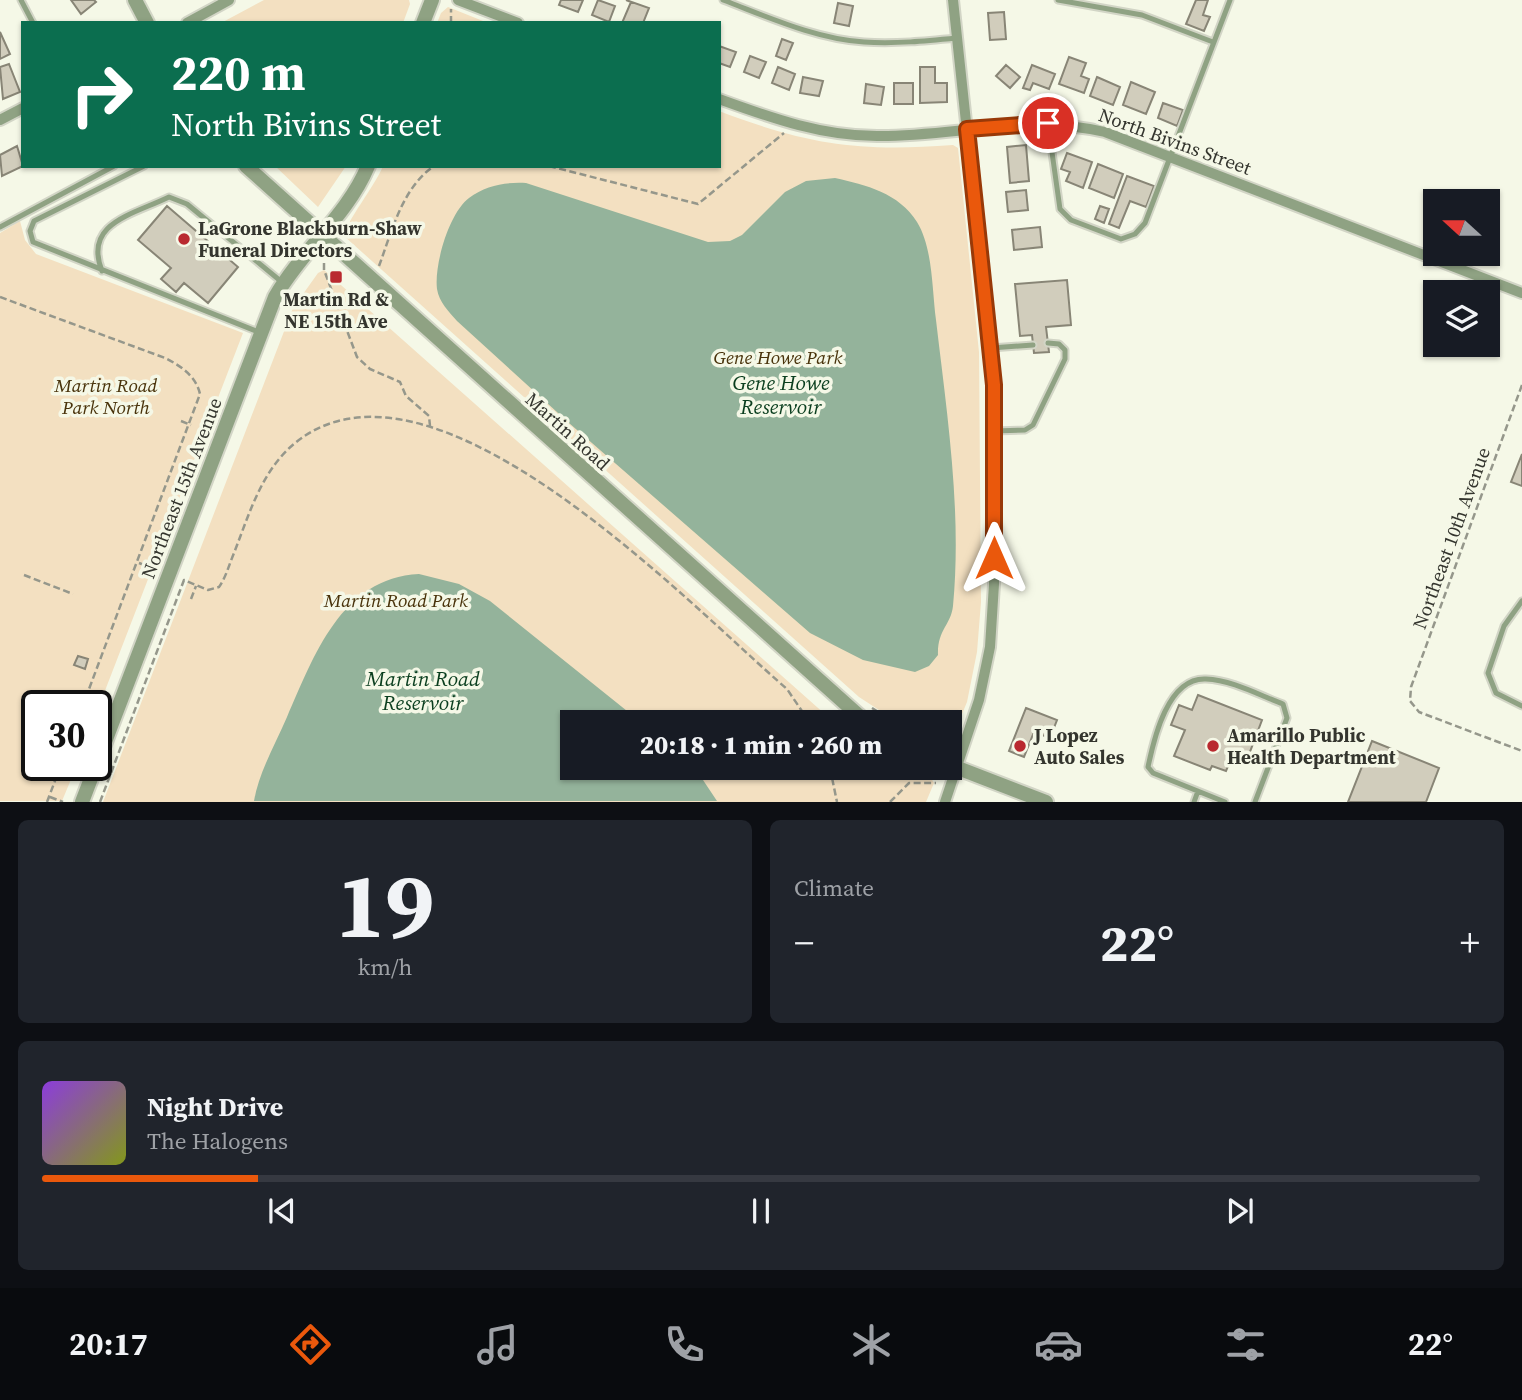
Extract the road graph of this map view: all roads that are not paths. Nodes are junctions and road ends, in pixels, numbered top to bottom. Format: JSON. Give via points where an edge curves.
{"nodes":[{"id":1,"x":21,"y":0,"type":"edge"},
{"id":2,"x":135,"y":0,"type":"edge"},
{"id":3,"x":229,"y":0,"type":"edge"},
{"id":4,"x":432,"y":0,"type":"edge"},
{"id":5,"x":723,"y":0,"type":"edge"},
{"id":6,"x":953,"y":0,"type":"edge"},
{"id":7,"x":1058,"y":0,"type":"edge"},
{"id":8,"x":1230,"y":0,"type":"edge"},
{"id":9,"x":455,"y":3,"type":"edge"},
{"id":10,"x":32,"y":21,"type":"edge"},
{"id":11,"x":146,"y":21,"type":"edge"},
{"id":12,"x":191,"y":21,"type":"edge"},
{"id":13,"x":424,"y":21,"type":"edge"},
{"id":14,"x":512,"y":21,"type":"edge"},
{"id":15,"x":957,"y":38,"type":"junction"},
{"id":16,"x":1213,"y":42,"type":"junction"},
{"id":17,"x":721,"y":100,"type":"edge"},
{"id":18,"x":21,"y":109,"type":"edge"},
{"id":19,"x":0,"y":120,"type":"edge"},
{"id":20,"x":1048,"y":123,"type":"junction"},
{"id":21,"x":967,"y":129,"type":"junction"},
{"id":22,"x":1170,"y":156,"type":"junction"},
{"id":23,"x":110,"y":168,"type":"edge"},
{"id":24,"x":140,"y":168,"type":"edge"},
{"id":25,"x":248,"y":168,"type":"edge"},
{"id":26,"x":367,"y":168,"type":"edge"},
{"id":27,"x":0,"y":227,"type":"edge"},
{"id":28,"x":321,"y":236,"type":"junction"},
{"id":29,"x":102,"y":271,"type":"junction"},
{"id":30,"x":283,"y":283,"type":"junction"},
{"id":31,"x":1522,"y":293,"type":"edge"},
{"id":32,"x":261,"y":333,"type":"junction"},
{"id":33,"x":1048,"y":343,"type":"dead end"},
{"id":34,"x":1033,"y":345,"type":"dead end"},
{"id":35,"x":991,"y":348,"type":"junction"},
{"id":36,"x":994,"y":431,"type":"junction"},
{"id":37,"x":1522,"y":601,"type":"edge"},
{"id":38,"x":1522,"y":706,"type":"edge"},
{"id":39,"x":852,"y":710,"type":"edge"},
{"id":40,"x":962,"y":745,"type":"edge"},
{"id":41,"x":962,"y":769,"type":"edge"},
{"id":42,"x":950,"y":780,"type":"edge"},
{"id":43,"x":1198,"y":791,"type":"junction"},
{"id":44,"x":82,"y":802,"type":"edge"},
{"id":45,"x":945,"y":802,"type":"edge"},
{"id":46,"x":1046,"y":802,"type":"edge"},
{"id":47,"x":1194,"y":802,"type":"edge"},
{"id":48,"x":1225,"y":802,"type":"edge"},
{"id":49,"x":1255,"y":802,"type":"edge"}],
"edges":[{"from":1,"to":10,"type":"lane"},
{"from":2,"to":11,"type":"street"},
{"from":3,"to":12,"type":"street"},
{"from":4,"to":13,"type":"street"},
{"from":5,"to":15,"type":"lane","via":[[807,30],[863,42]]},
{"from":6,"to":15,"type":"street"},
{"from":7,"to":16,"type":"lane","via":[[1142,15]]},
{"from":8,"to":16,"type":"lane"},
{"from":9,"to":14,"type":"street"},
{"from":15,"to":21,"type":"street"},
{"from":16,"to":22,"type":"lane"},
{"from":17,"to":21,"type":"street","name":"North Bivins Street","via":[[835,133],[892,136]]},
{"from":18,"to":19,"type":"street"},
{"from":20,"to":21,"type":"street","name":"North Bivins Street"},
{"from":20,"to":22,"type":"street","name":"North Bivins Street","via":[[1105,132]]},
{"from":20,"to":22,"type":"lane","via":[[1060,209],[1071,220],[1121,239],[1135,234],[1145,223]]},
{"from":21,"to":35,"type":"street"},
{"from":22,"to":31,"type":"street","name":"North Bivins Street"},
{"from":23,"to":27,"type":"lane"},
{"from":24,"to":29,"type":"lane","via":[[34,221],[33,242]]},
{"from":25,"to":28,"type":"street","name":"Martin Road"},
{"from":26,"to":28,"type":"street","name":"Northeast 15th Avenue","via":[[353,195]]},
{"from":28,"to":30,"type":"street","name":"Northeast 15th Avenue"},
{"from":28,"to":39,"type":"street","name":"Martin Road"},
{"from":29,"to":30,"type":"lane","via":[[97,240],[105,229],[169,197],[187,204]]},
{"from":29,"to":32,"type":"lane"},
{"from":30,"to":32,"type":"street","name":"Northeast 15th Avenue"},
{"from":32,"to":44,"type":"street","name":"Northeast 15th Avenue"},
{"from":33,"to":36,"type":"lane","via":[[1059,344],[1065,359],[1033,425],[1025,430]]},
{"from":34,"to":35,"type":"lane"},
{"from":35,"to":36,"type":"street"},
{"from":36,"to":40,"type":"street","via":[[992,628],[979,700]]},
{"from":37,"to":38,"type":"lane","via":[[1504,626],[1488,673],[1496,693]]},
{"from":41,"to":46,"type":"street"},
{"from":42,"to":45,"type":"street"},
{"from":43,"to":47,"type":"lane"},
{"from":43,"to":48,"type":"lane"},
{"from":43,"to":49,"type":"lane","via":[[1148,767],[1171,701],[1189,682],[1204,678],[1283,704],[1287,710]]}]}
